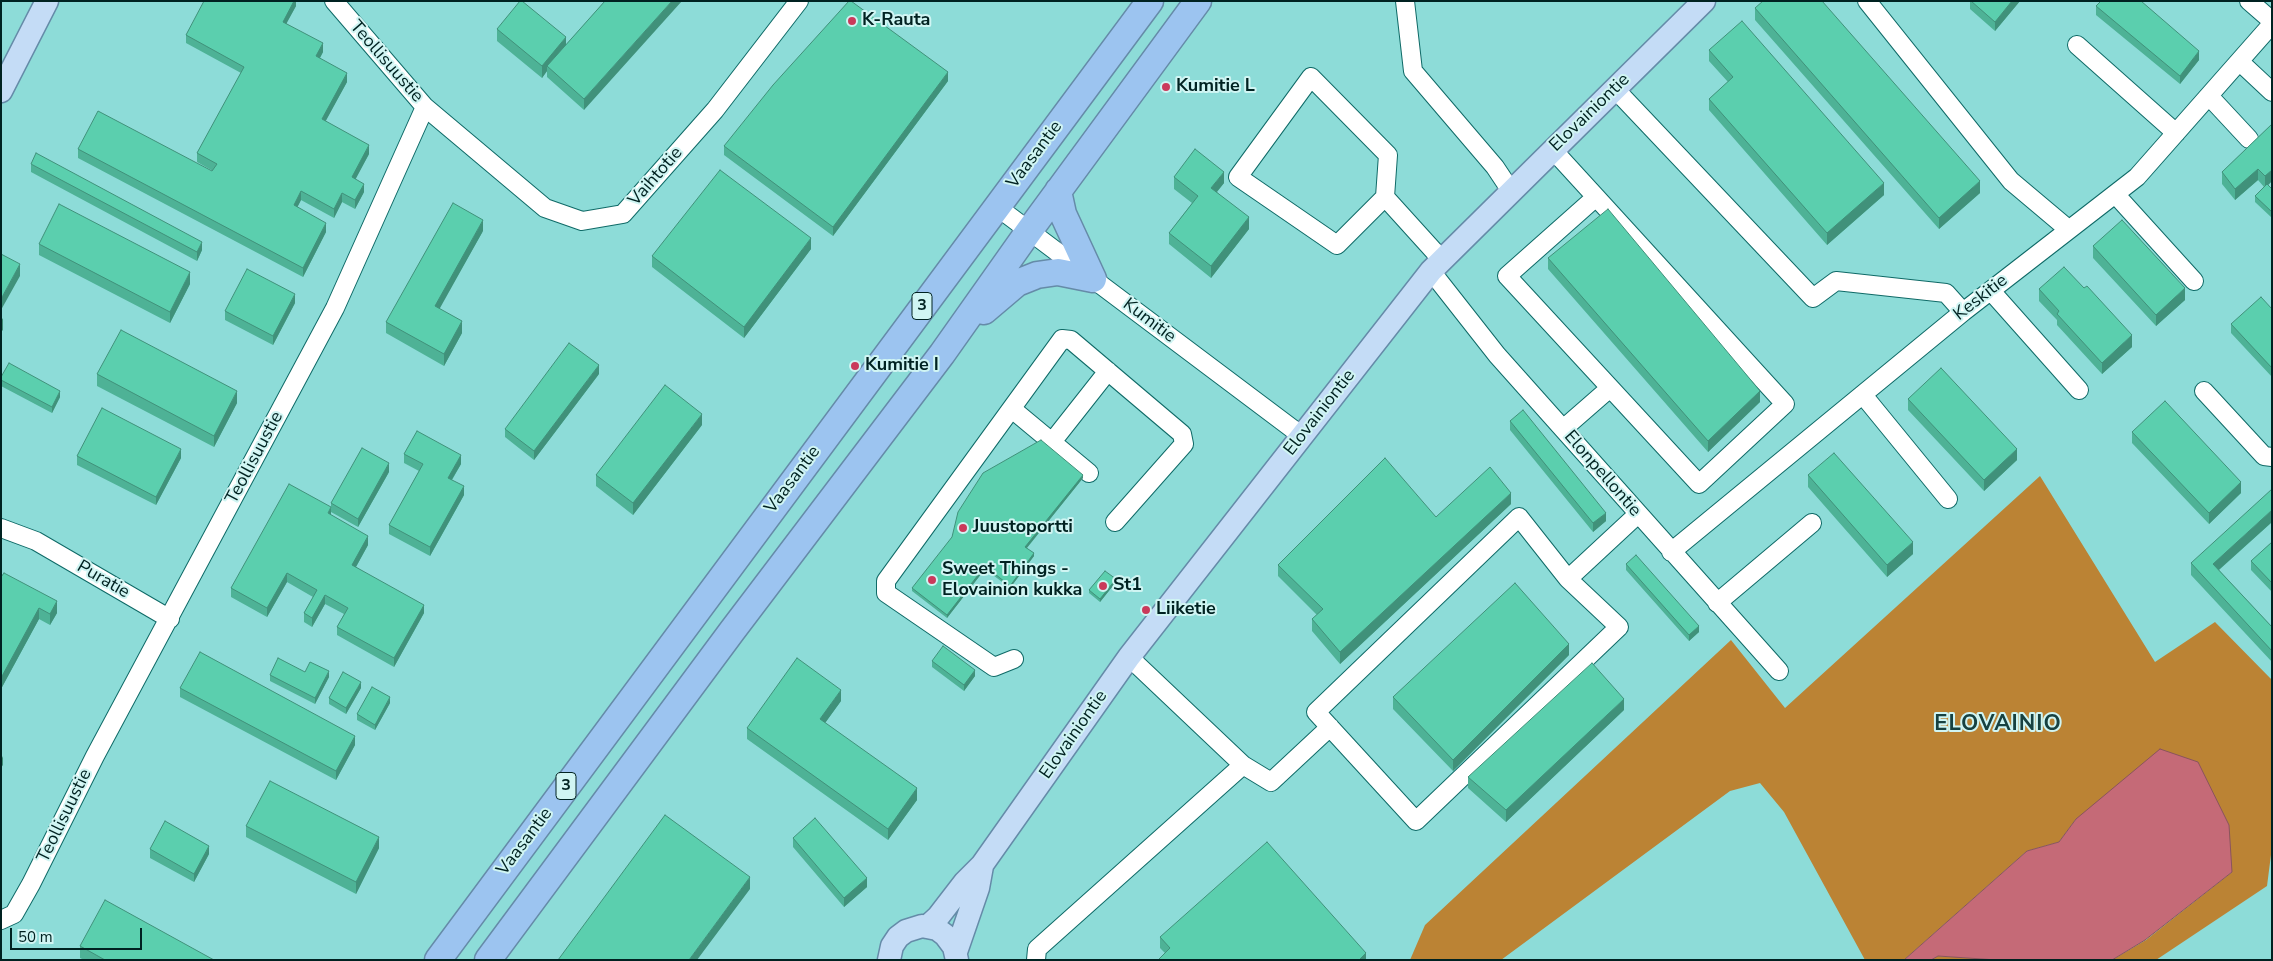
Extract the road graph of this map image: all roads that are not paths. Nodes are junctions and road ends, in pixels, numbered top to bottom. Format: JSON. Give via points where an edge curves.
{"nodes":[{"id":1,"x":47,"y":1,"type":"edge"},
{"id":2,"x":334,"y":1,"type":"edge"},
{"id":3,"x":799,"y":1,"type":"edge"},
{"id":4,"x":1150,"y":1,"type":"edge"},
{"id":5,"x":1198,"y":1,"type":"edge"},
{"id":6,"x":1404,"y":1,"type":"edge"},
{"id":7,"x":1704,"y":1,"type":"edge"},
{"id":8,"x":1867,"y":1,"type":"edge"},
{"id":9,"x":2249,"y":1,"type":"edge"},
{"id":10,"x":2272,"y":22,"type":"edge"},
{"id":11,"x":2077,"y":45,"type":"dead end"},
{"id":12,"x":2240,"y":62,"type":"junction"},
{"id":13,"x":1615,"y":89,"type":"junction"},
{"id":14,"x":1,"y":91,"type":"edge"},
{"id":15,"x":2272,"y":92,"type":"edge"},
{"id":16,"x":2209,"y":96,"type":"junction"},
{"id":17,"x":425,"y":107,"type":"junction"},
{"id":18,"x":2176,"y":133,"type":"junction"},
{"id":19,"x":2249,"y":139,"type":"dead end"},
{"id":20,"x":1553,"y":150,"type":"junction"},
{"id":21,"x":1511,"y":191,"type":"junction"},
{"id":22,"x":1058,"y":192,"type":"junction"},
{"id":23,"x":2116,"y":195,"type":"junction"},
{"id":24,"x":1385,"y":197,"type":"junction"},
{"id":25,"x":1596,"y":197,"type":"junction"},
{"id":26,"x":996,"y":206,"type":"junction"},
{"id":27,"x":2068,"y":229,"type":"junction"},
{"id":28,"x":1029,"y":231,"type":"junction"},
{"id":29,"x":1436,"y":266,"type":"junction"},
{"id":30,"x":1094,"y":280,"type":"junction"},
{"id":31,"x":2194,"y":281,"type":"dead end"},
{"id":32,"x":1991,"y":291,"type":"junction"},
{"id":33,"x":1963,"y":312,"type":"junction"},
{"id":34,"x":942,"y":354,"type":"junction"},
{"id":35,"x":1108,"y":371,"type":"junction"},
{"id":36,"x":1610,"y":388,"type":"junction"},
{"id":37,"x":2078,"y":390,"type":"dead end"},
{"id":38,"x":2204,"y":391,"type":"dead end"},
{"id":39,"x":1863,"y":395,"type":"junction"},
{"id":40,"x":1012,"y":409,"type":"junction"},
{"id":41,"x":1563,"y":429,"type":"junction"},
{"id":42,"x":1302,"y":436,"type":"junction"},
{"id":43,"x":1052,"y":442,"type":"junction"},
{"id":44,"x":2272,"y":457,"type":"edge"},
{"id":45,"x":1089,"y":473,"type":"dead end"},
{"id":46,"x":1948,"y":499,"type":"dead end"},
{"id":47,"x":1638,"y":514,"type":"junction"},
{"id":48,"x":1115,"y":522,"type":"dead end"},
{"id":49,"x":1812,"y":523,"type":"dead end"},
{"id":50,"x":1,"y":528,"type":"edge"},
{"id":51,"x":1671,"y":552,"type":"junction"},
{"id":52,"x":1568,"y":579,"type":"junction"},
{"id":53,"x":1717,"y":602,"type":"junction"},
{"id":54,"x":170,"y":618,"type":"junction"},
{"id":55,"x":1129,"y":657,"type":"junction"},
{"id":56,"x":1014,"y":659,"type":"dead end"},
{"id":57,"x":1779,"y":671,"type":"dead end"},
{"id":58,"x":1330,"y":727,"type":"junction"},
{"id":59,"x":1243,"y":765,"type":"junction"},
{"id":60,"x":982,"y":865,"type":"junction"},
{"id":61,"x":1,"y":920,"type":"edge"},
{"id":62,"x":927,"y":926,"type":"junction"},
{"id":63,"x":956,"y":956,"type":"edge"},
{"id":64,"x":888,"y":959,"type":"edge"},
{"id":65,"x":438,"y":960,"type":"edge"},
{"id":66,"x":488,"y":960,"type":"edge"},
{"id":67,"x":1036,"y":960,"type":"edge"}],
"edges":[{"from":1,"to":14,"type":"main road"},
{"from":2,"to":17,"type":"street","name":"Teollisuustie"},
{"from":3,"to":17,"type":"street","name":"Vaihtotie","via":[[715,110],[623,214],[582,221],[545,208]]},
{"from":4,"to":26,"type":"highway","name":"Vaasantie","number":"3"},
{"from":5,"to":22,"type":"highway","number":"3"},
{"from":6,"to":21,"type":"street","via":[[1413,71],[1495,167]]},
{"from":7,"to":13,"type":"main road","name":"Elovainiontie"},
{"from":8,"to":27,"type":"street","via":[[2011,181]]},
{"from":9,"to":10,"type":"street"},
{"from":10,"to":12,"type":"street","name":"Keskitie"},
{"from":11,"to":18,"type":"street"},
{"from":12,"to":15,"type":"street"},
{"from":12,"to":16,"type":"street","name":"Keskitie"},
{"from":13,"to":20,"type":"main road","name":"Elovainiontie"},
{"from":13,"to":33,"type":"street","via":[[1813,298],[1836,281],[1946,293]]},
{"from":16,"to":18,"type":"street","name":"Keskitie"},
{"from":16,"to":19,"type":"street"},
{"from":17,"to":54,"type":"street","name":"Teollisuustie","via":[[335,308]]},
{"from":18,"to":23,"type":"street","name":"Keskitie","via":[[2137,177]]},
{"from":20,"to":21,"type":"main road","name":"Elovainiontie"},
{"from":20,"to":25,"type":"street"},
{"from":21,"to":29,"type":"main road","name":"Elovainiontie"},
{"from":22,"to":28,"type":"highway","number":"3"},
{"from":22,"to":30,"type":"highway","via":[[1063,214]]},
{"from":23,"to":27,"type":"street","name":"Keskitie"},
{"from":23,"to":31,"type":"street"},
{"from":24,"to":24,"type":"street","via":[[1388,155],[1311,76],[1238,177],[1338,245]]},
{"from":24,"to":29,"type":"street","name":"Elonpellontie"},
{"from":25,"to":36,"type":"street","via":[[1507,276]]},
{"from":25,"to":36,"type":"street","via":[[1785,404],[1699,484]]},
{"from":26,"to":28,"type":"street","name":"Kumitie"},
{"from":26,"to":65,"type":"highway","name":"Vaasantie","number":"3"},
{"from":27,"to":32,"type":"street","name":"Keskitie"},
{"from":28,"to":30,"type":"street","name":"Kumitie"},
{"from":28,"to":34,"type":"highway","number":"3"},
{"from":29,"to":41,"type":"street","name":"Elonpellontie","via":[[1497,355]]},
{"from":29,"to":42,"type":"main road","name":"Elovainiontie"},
{"from":30,"to":34,"type":"highway","via":[[1058,272],[1037,275],[1017,283]]},
{"from":30,"to":42,"type":"street","name":"Kumitie"},
{"from":32,"to":33,"type":"street","name":"Keskitie"},
{"from":32,"to":37,"type":"street"},
{"from":33,"to":39,"type":"street","name":"Keskitie"},
{"from":34,"to":66,"type":"highway","number":"3"},
{"from":35,"to":40,"type":"street","via":[[1071,340],[1062,339]]},
{"from":35,"to":43,"type":"street"},
{"from":35,"to":48,"type":"street","via":[[1182,434],[1184,444]]},
{"from":36,"to":41,"type":"street"},
{"from":38,"to":44,"type":"street","via":[[2264,456]]},
{"from":39,"to":46,"type":"street"},
{"from":39,"to":51,"type":"street","name":"Keskitie"},
{"from":40,"to":43,"type":"street"},
{"from":40,"to":56,"type":"street","via":[[886,581],[886,593],[994,667]]},
{"from":41,"to":47,"type":"street","name":"Elonpellontie"},
{"from":42,"to":55,"type":"main road","name":"Elovainiontie"},
{"from":43,"to":45,"type":"street"},
{"from":47,"to":51,"type":"street","name":"Elonpellontie"},
{"from":47,"to":52,"type":"street"},
{"from":49,"to":53,"type":"street"},
{"from":50,"to":54,"type":"street","name":"Puratie","via":[[36,541]]},
{"from":51,"to":53,"type":"street","name":"Elonpellontie"},
{"from":52,"to":58,"type":"street","via":[[1519,517],[1316,712]]},
{"from":52,"to":58,"type":"street","via":[[1619,627],[1416,821]]},
{"from":53,"to":57,"type":"street","name":"Elonpellontie"},
{"from":54,"to":61,"type":"street","name":"Teollisuustie","via":[[94,756],[32,884],[14,914]]},
{"from":55,"to":59,"type":"street"},
{"from":55,"to":60,"type":"main road","name":"Elovainiontie"},
{"from":58,"to":59,"type":"street","via":[[1270,782]]},
{"from":59,"to":67,"type":"street","via":[[1037,949]]},
{"from":60,"to":62,"type":"main road","name":"Elovainiontie"},
{"from":60,"to":63,"type":"main road","name":"Elovainiontie"},
{"from":62,"to":63,"type":"main road","via":[[945,935]]},
{"from":62,"to":64,"type":"main road","via":[[902,934],[892,946]]}]}
